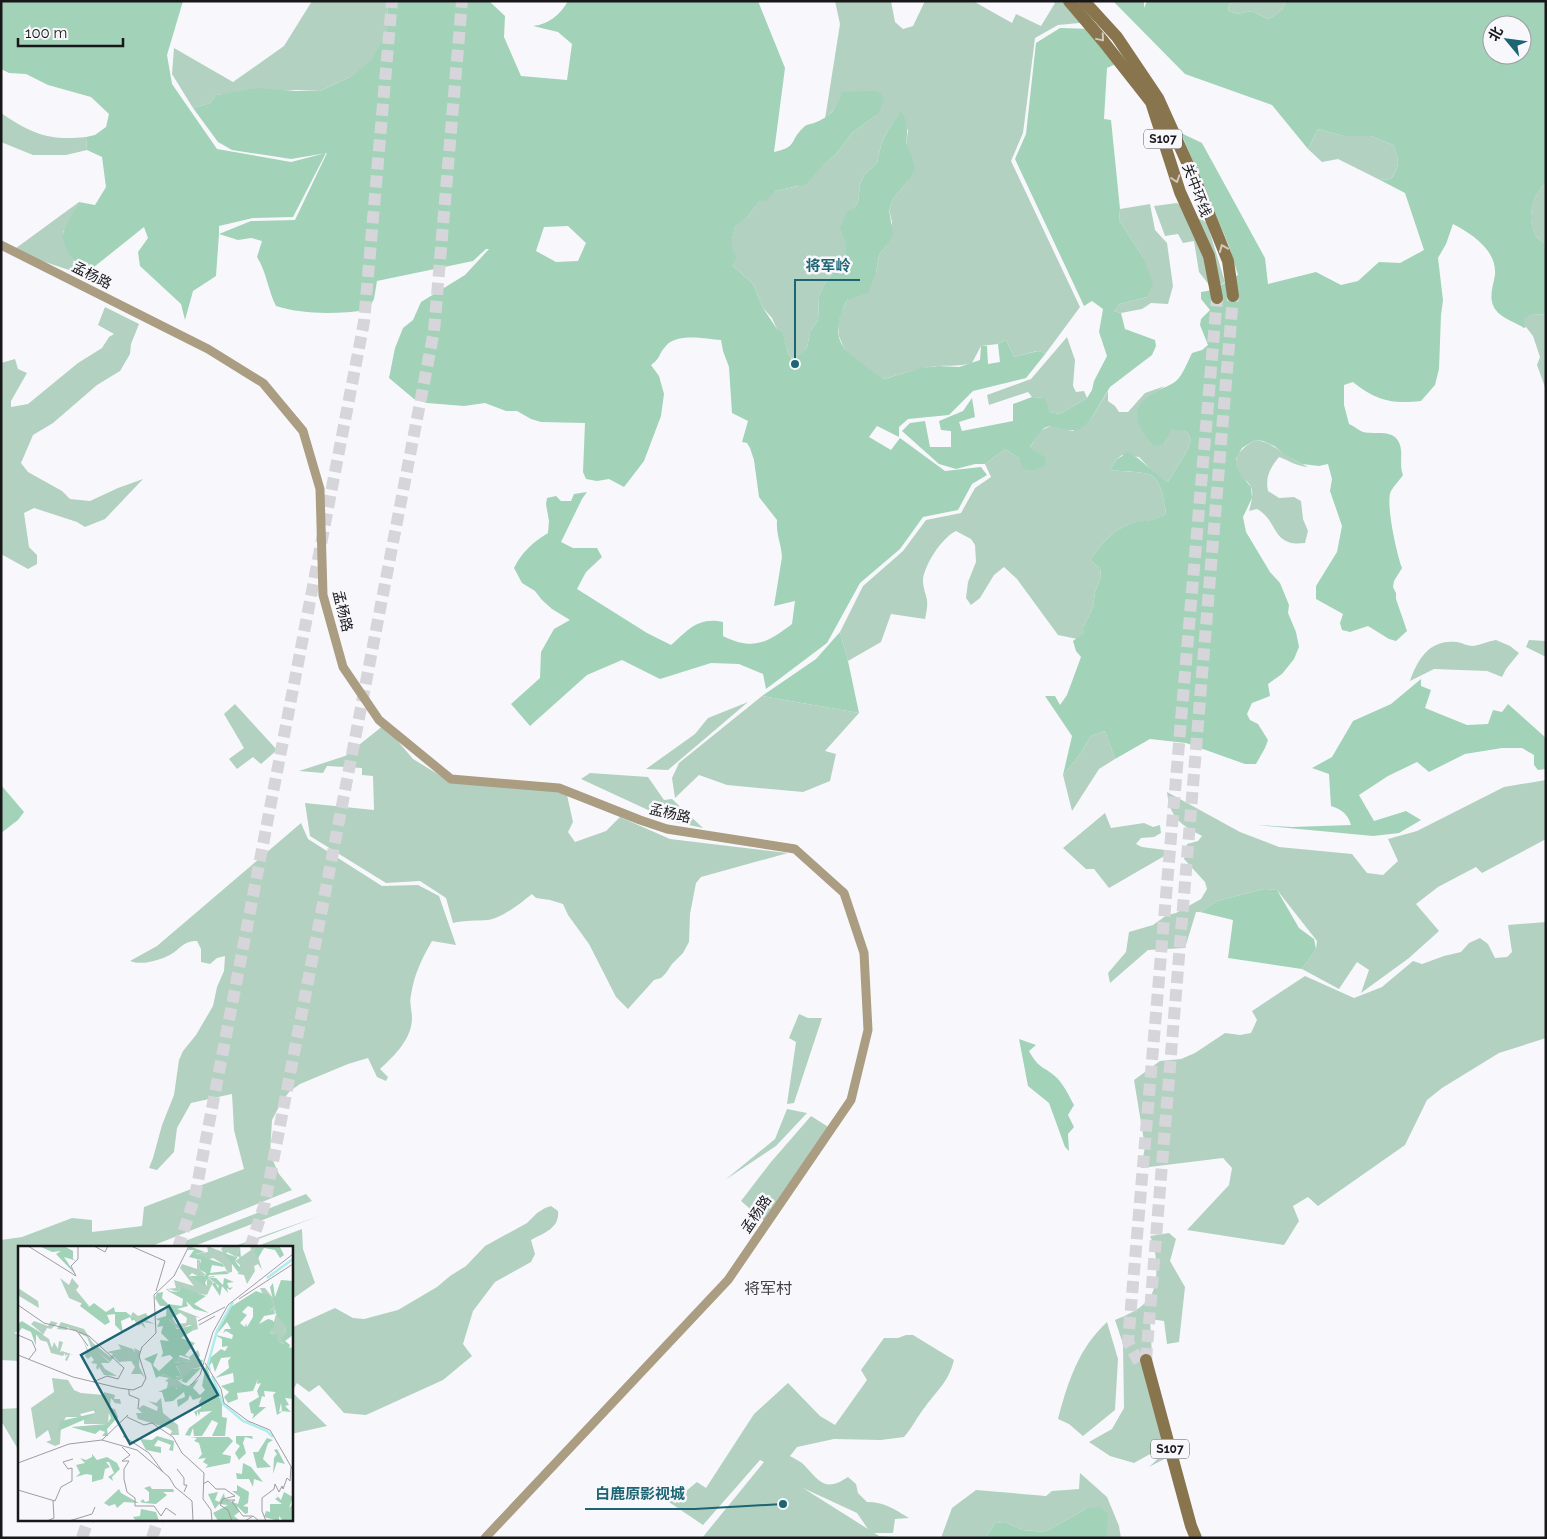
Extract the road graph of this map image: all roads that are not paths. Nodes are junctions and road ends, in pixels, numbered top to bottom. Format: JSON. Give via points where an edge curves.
{"nodes":[{"id":1,"x":1069,"y":1,"type":"edge"},
{"id":2,"x":1084,"y":1,"type":"edge"},
{"id":3,"x":1,"y":245,"type":"edge"},
{"id":4,"x":1233,"y":296,"type":"tunnel mouth"},
{"id":5,"x":1217,"y":298,"type":"tunnel mouth"},
{"id":6,"x":485,"y":1538,"type":"edge"},
{"id":7,"x":1189,"y":1538,"type":"edge"},
{"id":8,"x":1196,"y":1538,"type":"edge"}],
"edges":[{"from":1,"to":5,"type":"highway","name":"关中环线","number":"S107","one_way":true,"via":[[1151,102],[1180,192],[1209,256]]},
{"from":4,"to":2,"type":"highway","name":"关中环线","number":"S107","one_way":true,"via":[[1228,261],[1158,98],[1117,37]]},
{"from":3,"to":6,"type":"main road","name":"孟杨路","via":[[208,349],[269,390],[303,431],[320,490],[323,595],[344,668],[380,720],[451,779],[559,788],[667,829],[795,848],[844,894],[864,953],[868,1030],[851,1100],[728,1280]]},
{"from":7,"to":8,"type":"highway","number":"S107","via":[[1142,1361]]}]}
